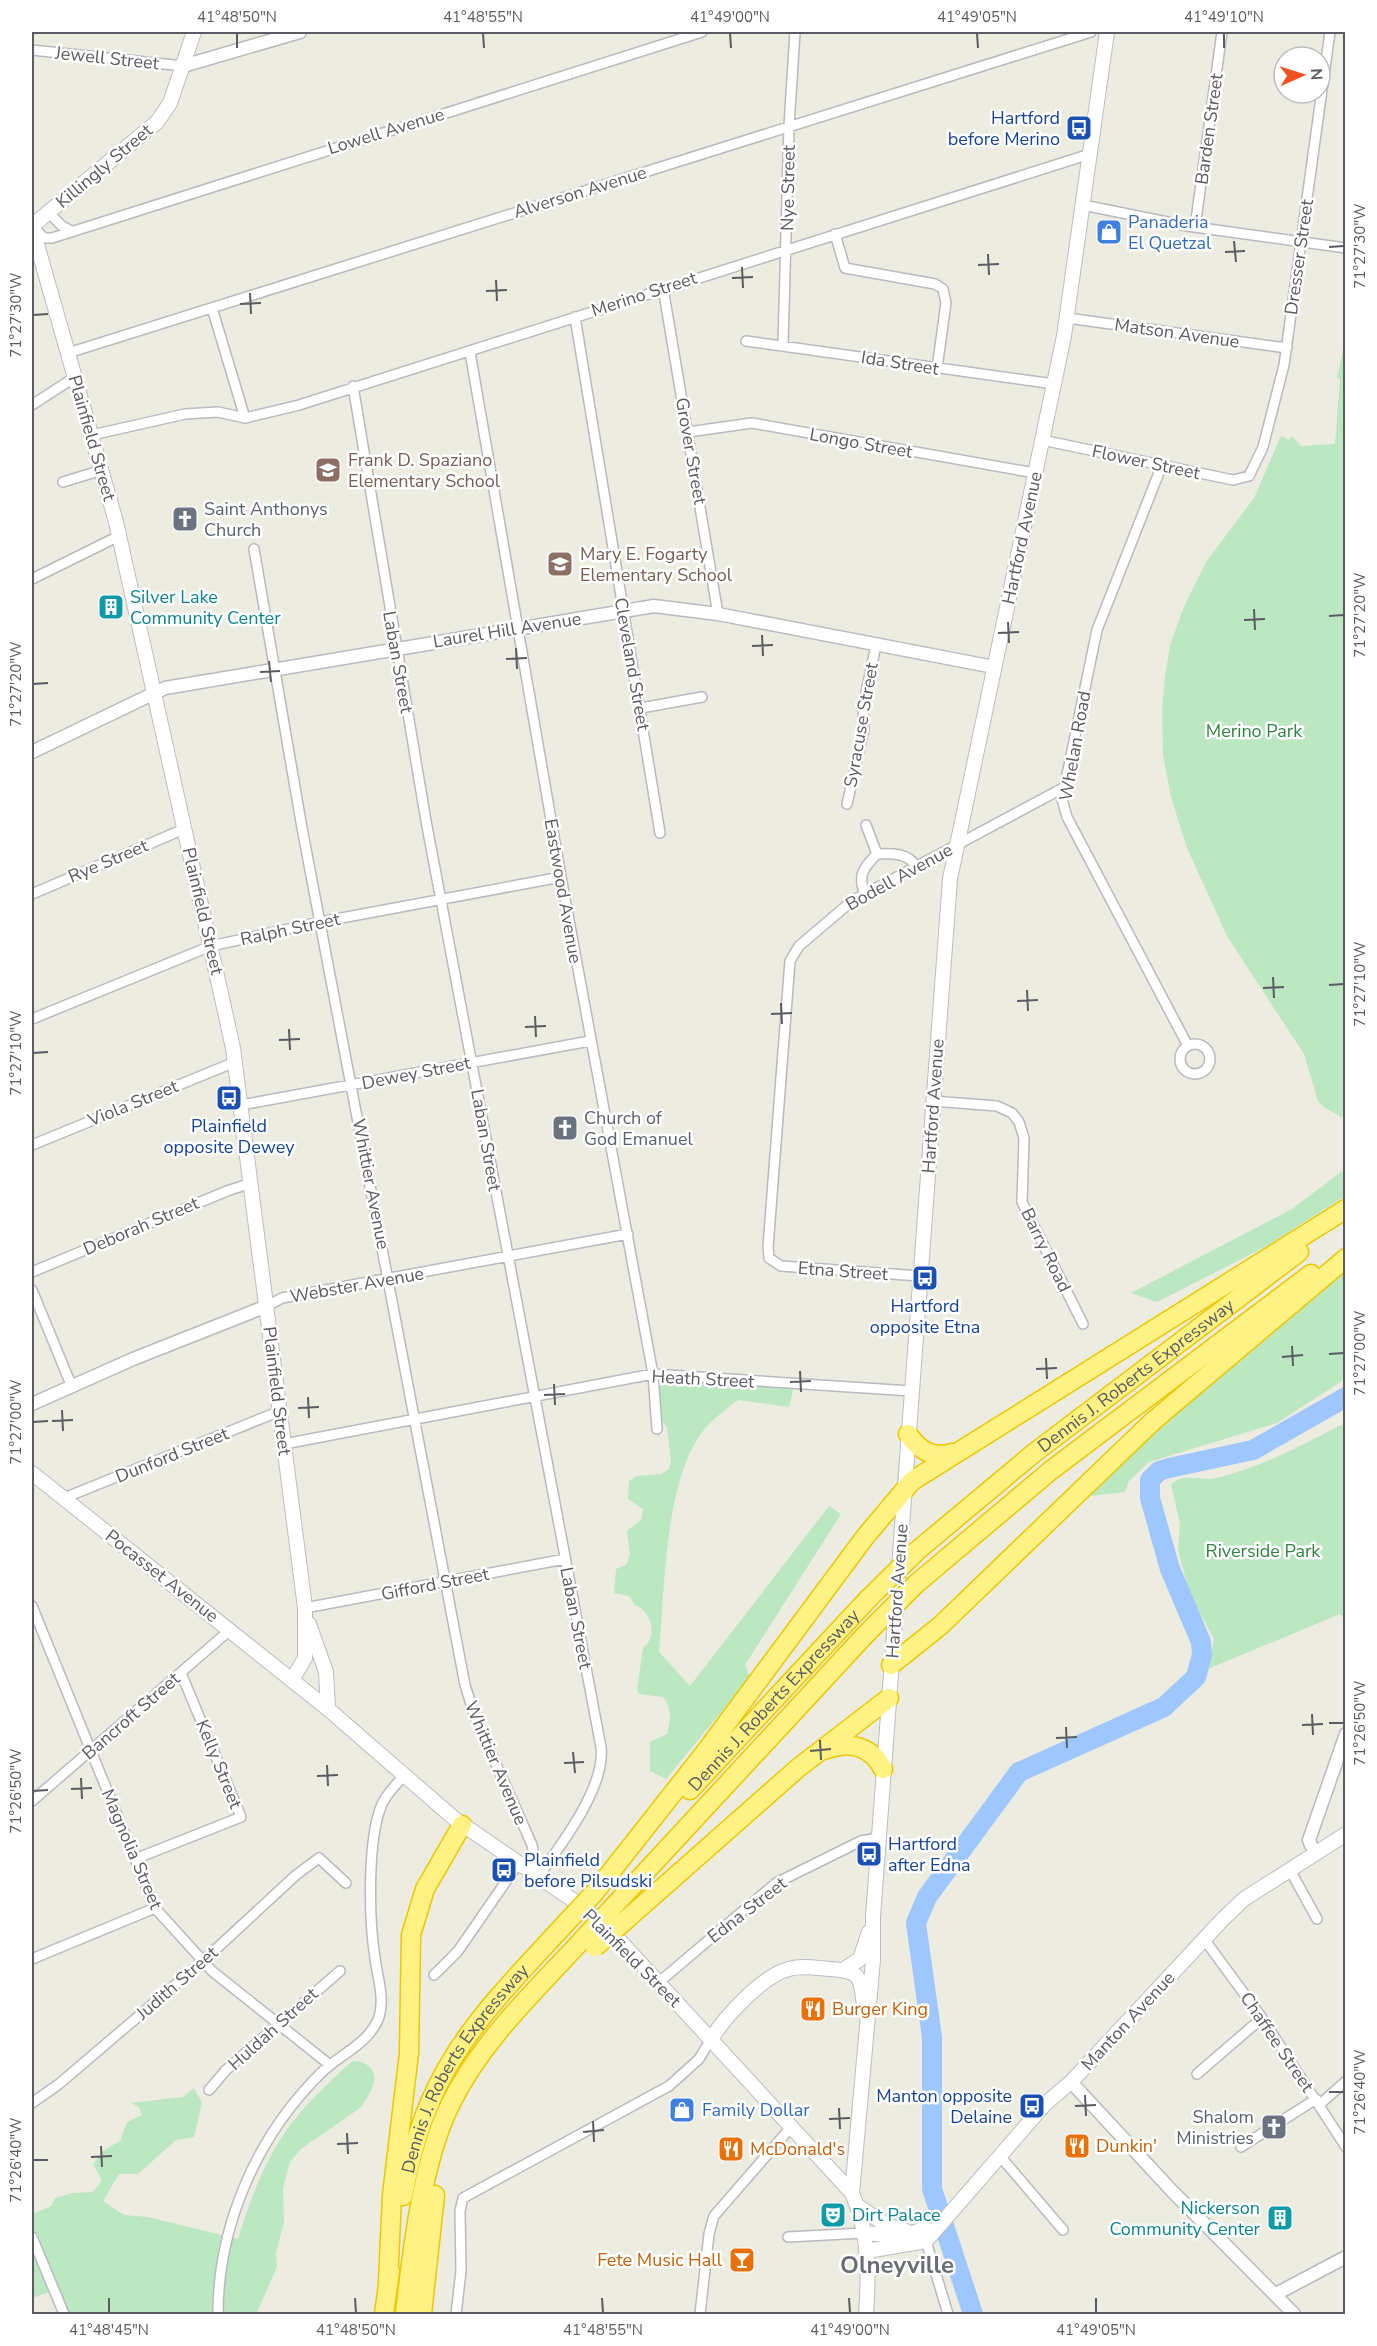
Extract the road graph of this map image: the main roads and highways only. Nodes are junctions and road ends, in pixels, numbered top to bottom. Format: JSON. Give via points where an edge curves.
{"nodes":[{"id":1,"x":194,"y":32,"type":"edge"},
{"id":2,"x":1107,"y":32,"type":"edge"},
{"id":3,"x":32,"y":226,"type":"edge"},
{"id":4,"x":1346,"y":1209,"type":"edge"},
{"id":5,"x":1346,"y":1216,"type":"edge"},
{"id":6,"x":1346,"y":1247,"type":"edge"},
{"id":7,"x":1346,"y":1258,"type":"edge"},
{"id":8,"x":908,"y":1434,"type":"junction"},
{"id":9,"x":959,"y":1451,"type":"junction"},
{"id":10,"x":32,"y":1473,"type":"edge"},
{"id":11,"x":904,"y":1489,"type":"junction"},
{"id":12,"x":305,"y":1608,"type":"junction"},
{"id":13,"x":891,"y":1665,"type":"junction"},
{"id":14,"x":292,"y":1680,"type":"junction"},
{"id":15,"x":889,"y":1698,"type":"junction"},
{"id":16,"x":328,"y":1709,"type":"junction"},
{"id":17,"x":812,"y":1756,"type":"junction"},
{"id":18,"x":884,"y":1769,"type":"junction"},
{"id":19,"x":462,"y":1825,"type":"junction"},
{"id":20,"x":1346,"y":1834,"type":"edge"},
{"id":21,"x":595,"y":1892,"type":"junction"},
{"id":22,"x":873,"y":1917,"type":"junction"},
{"id":23,"x":590,"y":1943,"type":"junction"},
{"id":24,"x":843,"y":1970,"type":"junction"},
{"id":25,"x":866,"y":2028,"type":"junction"},
{"id":26,"x":711,"y":2039,"type":"junction"},
{"id":27,"x":480,"y":2057,"type":"junction"},
{"id":28,"x":856,"y":2152,"type":"junction"},
{"id":29,"x":826,"y":2162,"type":"junction"},
{"id":30,"x":855,"y":2200,"type":"junction"},
{"id":31,"x":863,"y":2233,"type":"junction"},
{"id":32,"x":914,"y":2233,"type":"junction"},
{"id":33,"x":929,"y":2236,"type":"junction"},
{"id":34,"x":867,"y":2251,"type":"junction"},
{"id":35,"x":388,"y":2282,"type":"junction"},
{"id":36,"x":384,"y":2314,"type":"edge"},
{"id":37,"x":405,"y":2314,"type":"edge"},
{"id":38,"x":422,"y":2314,"type":"edge"},
{"id":39,"x":866,"y":2314,"type":"edge"}],
"edges":[{"from":1,"to":3,"type":"main road","name":"Killingly Street","via":[[170,103],[156,122]]},
{"from":2,"to":8,"type":"main road","name":"Hartford Avenue","via":[[1067,318],[949,890]]},
{"from":3,"to":12,"type":"main road","name":"Plainfield Street","via":[[119,536],[235,1062]]},
{"from":4,"to":9,"type":"highway"},
{"from":5,"to":21,"type":"highway","name":"Dennis J. Roberts Expressway","bridge":true,"via":[[1034,1454],[918,1550]]},
{"from":6,"to":23,"type":"highway","name":"Dennis J. Roberts Expressway","bridge":true,"via":[[1035,1482],[916,1584],[613,1907]]},
{"from":7,"to":13,"type":"highway","via":[[1152,1422],[956,1610]]},
{"from":8,"to":9,"type":"highway","via":[[932,1455]]},
{"from":8,"to":11,"type":"main road","name":"Hartford Avenue"},
{"from":9,"to":11,"type":"highway"},
{"from":10,"to":14,"type":"main road","name":"Pocasset Avenue"},
{"from":11,"to":13,"type":"main road","name":"Hartford Avenue"},
{"from":11,"to":21,"type":"highway"},
{"from":12,"to":14,"type":"main road","name":"Plainfield Street","via":[[304,1659]]},
{"from":12,"to":16,"type":"main road","name":"Plainfield Street","via":[[326,1672]]},
{"from":13,"to":15,"type":"main road","name":"Hartford Avenue"},
{"from":14,"to":16,"type":"main road","name":"Plainfield Street"},
{"from":15,"to":17,"type":"highway"},
{"from":15,"to":18,"type":"main road","name":"Hartford Avenue"},
{"from":16,"to":19,"type":"main road","name":"Plainfield Street"},
{"from":17,"to":18,"type":"highway","via":[[834,1746],[854,1745],[871,1753]]},
{"from":17,"to":23,"type":"highway","bridge":true,"via":[[627,1919]]},
{"from":18,"to":22,"type":"main road","name":"Hartford Avenue"},
{"from":19,"to":26,"type":"main road","name":"Plainfield Street","via":[[599,1920]]},
{"from":19,"to":35,"type":"highway","via":[[425,1889],[411,1935],[410,2046],[392,2195]]},
{"from":20,"to":33,"type":"main road","name":"Manton Avenue","via":[[1313,1850],[1244,1899],[1071,2082],[1045,2104]]},
{"from":21,"to":35,"type":"highway","name":"Dennis J. Roberts Expressway","bridge":true,"via":[[475,2024],[437,2084],[413,2148]]},
{"from":22,"to":24,"type":"main road","via":[[862,1956]]},
{"from":22,"to":25,"type":"main road","name":"Hartford Avenue"},
{"from":23,"to":27,"type":"highway","name":"Dennis J. Roberts Expressway","via":[[516,2011]]},
{"from":24,"to":25,"type":"main road","via":[[860,1979]]},
{"from":24,"to":26,"type":"main road","via":[[792,1968],[775,1974],[727,2018]]},
{"from":25,"to":28,"type":"main road","name":"Hartford Avenue"},
{"from":26,"to":29,"type":"main road","name":"Plainfield Street"},
{"from":27,"to":37,"type":"highway","name":"Dennis J. Roberts Expressway","via":[[449,2106],[436,2142],[426,2180]]},
{"from":27,"to":38,"type":"highway","via":[[440,2164]]},
{"from":28,"to":29,"type":"main road","via":[[843,2163]]},
{"from":28,"to":30,"type":"main road","name":"Hartford Avenue"},
{"from":29,"to":30,"type":"main road","name":"Plainfield Street"},
{"from":30,"to":31,"type":"main road"},
{"from":30,"to":32,"type":"main road","via":[[886,2225]]},
{"from":31,"to":32,"type":"main road"},
{"from":31,"to":34,"type":"main road"},
{"from":32,"to":33,"type":"main road","via":[[923,2229]]},
{"from":33,"to":34,"type":"main road"},
{"from":34,"to":39,"type":"main road"},
{"from":35,"to":36,"type":"highway","name":"Dennis J. Roberts Expressway"}]}
